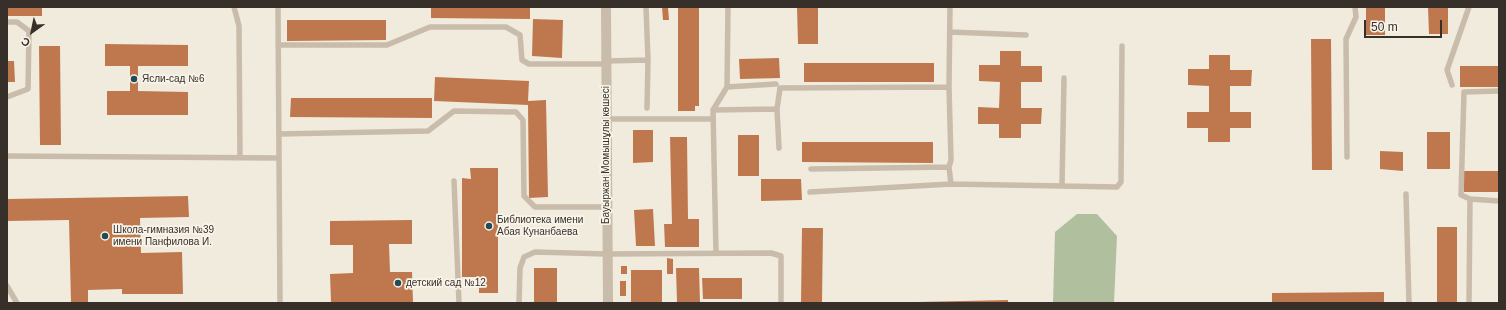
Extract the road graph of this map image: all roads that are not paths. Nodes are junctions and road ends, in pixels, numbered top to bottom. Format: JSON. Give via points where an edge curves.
{"nodes":[{"id":1,"x":234,"y":7,"type":"edge"},
{"id":2,"x":278,"y":7,"type":"edge"},
{"id":3,"x":606,"y":7,"type":"edge"},
{"id":4,"x":646,"y":7,"type":"edge"},
{"id":5,"x":728,"y":7,"type":"edge"},
{"id":6,"x":950,"y":7,"type":"edge"},
{"id":7,"x":1355,"y":7,"type":"edge"},
{"id":8,"x":1469,"y":7,"type":"edge"},
{"id":9,"x":7,"y":22,"type":"edge"},
{"id":10,"x":950,"y":32,"type":"junction"},
{"id":11,"x":1026,"y":34,"type":"dead end"},
{"id":12,"x":278,"y":45,"type":"junction"},
{"id":13,"x":1122,"y":46,"type":"dead end"},
{"id":14,"x":648,"y":60,"type":"junction"},
{"id":15,"x":606,"y":62,"type":"junction"},
{"id":16,"x":1064,"y":78,"type":"dead end"},
{"id":17,"x":776,"y":84,"type":"dead end"},
{"id":18,"x":1452,"y":85,"type":"dead end"},
{"id":19,"x":727,"y":87,"type":"junction"},
{"id":20,"x":949,"y":87,"type":"junction"},
{"id":21,"x":1499,"y":91,"type":"edge"},
{"id":22,"x":7,"y":97,"type":"edge"},
{"id":23,"x":647,"y":108,"type":"dead end"},
{"id":24,"x":713,"y":110,"type":"junction"},
{"id":25,"x":777,"y":110,"type":"junction"},
{"id":26,"x":606,"y":119,"type":"junction"},
{"id":27,"x":713,"y":119,"type":"junction"},
{"id":28,"x":278,"y":134,"type":"junction"},
{"id":29,"x":779,"y":148,"type":"dead end"},
{"id":30,"x":7,"y":156,"type":"edge"},
{"id":31,"x":1347,"y":157,"type":"dead end"},
{"id":32,"x":240,"y":158,"type":"junction"},
{"id":33,"x":279,"y":158,"type":"junction"},
{"id":34,"x":949,"y":167,"type":"junction"},
{"id":35,"x":811,"y":169,"type":"dead end"},
{"id":36,"x":454,"y":181,"type":"dead end"},
{"id":37,"x":951,"y":184,"type":"junction"},
{"id":38,"x":1062,"y":186,"type":"junction"},
{"id":39,"x":810,"y":192,"type":"dead end"},
{"id":40,"x":1406,"y":194,"type":"dead end"},
{"id":41,"x":1470,"y":199,"type":"junction"},
{"id":42,"x":1499,"y":201,"type":"edge"},
{"id":43,"x":606,"y":207,"type":"junction"},
{"id":44,"x":716,"y":253,"type":"junction"},
{"id":45,"x":606,"y":254,"type":"junction"},
{"id":46,"x":7,"y":286,"type":"edge"},
{"id":47,"x":17,"y":303,"type":"edge"},
{"id":48,"x":280,"y":303,"type":"edge"},
{"id":49,"x":459,"y":303,"type":"edge"},
{"id":50,"x":519,"y":303,"type":"edge"},
{"id":51,"x":608,"y":303,"type":"edge"},
{"id":52,"x":781,"y":303,"type":"edge"},
{"id":53,"x":1408,"y":303,"type":"edge"},
{"id":54,"x":1469,"y":303,"type":"edge"}],
"edges":[{"from":1,"to":32,"type":"lane","via":[[239,26]]},
{"from":2,"to":12,"type":"lane"},
{"from":3,"to":15,"type":"street","name":"Бауыржан Момышұлы көшесі"},
{"from":4,"to":14,"type":"lane"},
{"from":5,"to":19,"type":"lane"},
{"from":6,"to":10,"type":"lane"},
{"from":7,"to":31,"type":"lane","via":[[1356,17],[1346,39]]},
{"from":8,"to":18,"type":"lane","via":[[1447,70]]},
{"from":9,"to":22,"type":"lane","via":[[17,22],[29,31],[28,89]]},
{"from":10,"to":11,"type":"lane"},
{"from":10,"to":20,"type":"lane"},
{"from":12,"to":15,"type":"lane","via":[[387,45],[430,27],[506,27],[520,35],[522,60],[529,64]]},
{"from":12,"to":28,"type":"lane"},
{"from":13,"to":38,"type":"lane","via":[[1121,182],[1117,187]]},
{"from":14,"to":15,"type":"lane"},
{"from":14,"to":23,"type":"lane"},
{"from":15,"to":26,"type":"street","name":"Бауыржан Момышұлы көшесі"},
{"from":16,"to":38,"type":"lane"},
{"from":17,"to":19,"type":"lane"},
{"from":19,"to":24,"type":"lane"},
{"from":20,"to":25,"type":"lane","via":[[780,88]]},
{"from":20,"to":34,"type":"lane"},
{"from":21,"to":41,"type":"lane","via":[[1464,92],[1461,195]]},
{"from":24,"to":25,"type":"lane"},
{"from":24,"to":27,"type":"lane"},
{"from":25,"to":29,"type":"lane"},
{"from":26,"to":27,"type":"lane"},
{"from":26,"to":43,"type":"street","name":"Бауыржан Момышұлы көшесі"},
{"from":27,"to":44,"type":"lane"},
{"from":28,"to":33,"type":"lane"},
{"from":28,"to":43,"type":"lane","via":[[428,131],[454,111],[516,112],[523,120],[524,196],[535,207]]},
{"from":30,"to":32,"type":"lane"},
{"from":32,"to":33,"type":"lane"},
{"from":33,"to":48,"type":"lane"},
{"from":34,"to":35,"type":"lane"},
{"from":34,"to":37,"type":"lane"},
{"from":36,"to":49,"type":"lane"},
{"from":37,"to":38,"type":"lane"},
{"from":37,"to":39,"type":"lane"},
{"from":40,"to":53,"type":"lane"},
{"from":41,"to":42,"type":"lane"},
{"from":41,"to":54,"type":"lane"},
{"from":43,"to":45,"type":"street","name":"Бауыржан Момышұлы көшесі"},
{"from":44,"to":45,"type":"lane"},
{"from":44,"to":52,"type":"lane","via":[[771,253],[781,256]]},
{"from":45,"to":50,"type":"lane","via":[[535,252],[524,257],[520,268]]},
{"from":45,"to":51,"type":"street","name":"Бауыржан Момышұлы көшесі"},
{"from":46,"to":47,"type":"lane"}]}
